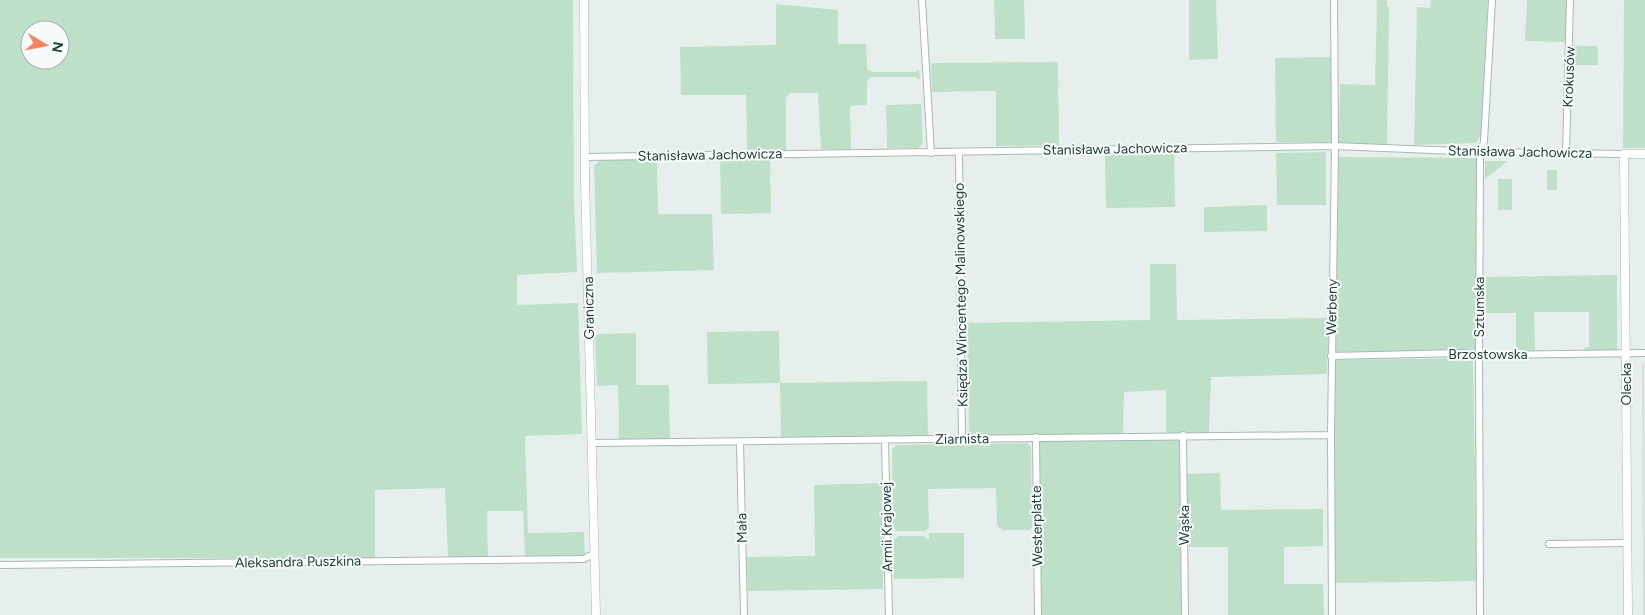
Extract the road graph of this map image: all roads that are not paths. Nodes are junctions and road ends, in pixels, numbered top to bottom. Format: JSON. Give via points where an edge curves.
{"nodes":[{"id":1,"x":584,"y":0,"type":"edge"},
{"id":2,"x":922,"y":0,"type":"edge"},
{"id":3,"x":1334,"y":0,"type":"edge"},
{"id":4,"x":1492,"y":0,"type":"edge"},
{"id":5,"x":1570,"y":0,"type":"edge"},
{"id":6,"x":1335,"y":146,"type":"junction"},
{"id":7,"x":931,"y":152,"type":"junction"},
{"id":8,"x":959,"y":152,"type":"junction"},
{"id":9,"x":1481,"y":152,"type":"junction"},
{"id":10,"x":1566,"y":153,"type":"junction"},
{"id":11,"x":1624,"y":154,"type":"junction"},
{"id":12,"x":1645,"y":154,"type":"edge"},
{"id":13,"x":585,"y":157,"type":"junction"},
{"id":14,"x":1626,"y":353,"type":"junction"},
{"id":15,"x":1645,"y":353,"type":"edge"},
{"id":16,"x":1479,"y":355,"type":"junction"},
{"id":17,"x":1331,"y":356,"type":"junction"},
{"id":18,"x":1183,"y":435,"type":"junction"},
{"id":19,"x":1331,"y":435,"type":"junction"},
{"id":20,"x":1036,"y":437,"type":"junction"},
{"id":21,"x":962,"y":439,"type":"junction"},
{"id":22,"x":885,"y":440,"type":"junction"},
{"id":23,"x":740,"y":442,"type":"junction"},
{"id":24,"x":593,"y":443,"type":"junction"},
{"id":25,"x":1628,"y":543,"type":"junction"},
{"id":26,"x":1549,"y":544,"type":"dead end"},
{"id":27,"x":595,"y":555,"type":"junction"},
{"id":28,"x":0,"y":565,"type":"edge"},
{"id":29,"x":596,"y":615,"type":"edge"},
{"id":30,"x":744,"y":615,"type":"edge"},
{"id":31,"x":888,"y":615,"type":"edge"},
{"id":32,"x":1038,"y":615,"type":"edge"},
{"id":33,"x":1185,"y":615,"type":"edge"},
{"id":34,"x":1332,"y":615,"type":"edge"},
{"id":35,"x":1480,"y":615,"type":"edge"},
{"id":36,"x":1628,"y":615,"type":"edge"}],
"edges":[{"from":1,"to":13,"type":"street","name":"Graniczna"},
{"from":2,"to":7,"type":"street"},
{"from":3,"to":6,"type":"street","name":"Werbeny"},
{"from":4,"to":9,"type":"street","name":"Sztumska"},
{"from":5,"to":10,"type":"street","name":"Krokusów"},
{"from":6,"to":8,"type":"street","name":"Stanisława Jachowicza"},
{"from":6,"to":9,"type":"street","name":"Stanisława Jachowicza"},
{"from":6,"to":17,"type":"street","name":"Werbeny"},
{"from":7,"to":8,"type":"street","name":"Stanisława Jachowicza"},
{"from":7,"to":13,"type":"street","name":"Stanisława Jachowicza"},
{"from":8,"to":21,"type":"street","name":"Księdza Wincentego Malinowskiego"},
{"from":9,"to":10,"type":"street","name":"Stanisława Jachowicza"},
{"from":9,"to":16,"type":"street","name":"Sztumska"},
{"from":10,"to":11,"type":"street","name":"Stanisława Jachowicza"},
{"from":11,"to":12,"type":"street","name":"Stanisława Jachowicza"},
{"from":11,"to":14,"type":"street","name":"Olecka"},
{"from":13,"to":24,"type":"street","name":"Graniczna"},
{"from":14,"to":15,"type":"street","name":"Brzostowska"},
{"from":14,"to":16,"type":"street","name":"Brzostowska"},
{"from":14,"to":25,"type":"street","name":"Olecka"},
{"from":16,"to":17,"type":"street","name":"Brzostowska"},
{"from":16,"to":35,"type":"street","name":"Sztumska"},
{"from":17,"to":19,"type":"street","name":"Werbeny"},
{"from":18,"to":19,"type":"street","name":"Ziarnista"},
{"from":18,"to":20,"type":"street","name":"Ziarnista"},
{"from":18,"to":33,"type":"street","name":"Wąska"},
{"from":19,"to":34,"type":"street","name":"Werbeny"},
{"from":20,"to":21,"type":"street","name":"Ziarnista"},
{"from":20,"to":32,"type":"street","name":"Westerplatte"},
{"from":21,"to":22,"type":"street","name":"Ziarnista"},
{"from":22,"to":23,"type":"street","name":"Ziarnista"},
{"from":22,"to":31,"type":"street","name":"Armii Krajowej"},
{"from":23,"to":24,"type":"street","name":"Ziarnista"},
{"from":23,"to":30,"type":"street","name":"Mała"},
{"from":24,"to":27,"type":"street","name":"Graniczna"},
{"from":25,"to":26,"type":"street"},
{"from":25,"to":36,"type":"street","name":"Olecka"},
{"from":27,"to":28,"type":"street","name":"Aleksandra Puszkina","via":[[584,559]]},
{"from":27,"to":29,"type":"street","name":"Graniczna"}]}
